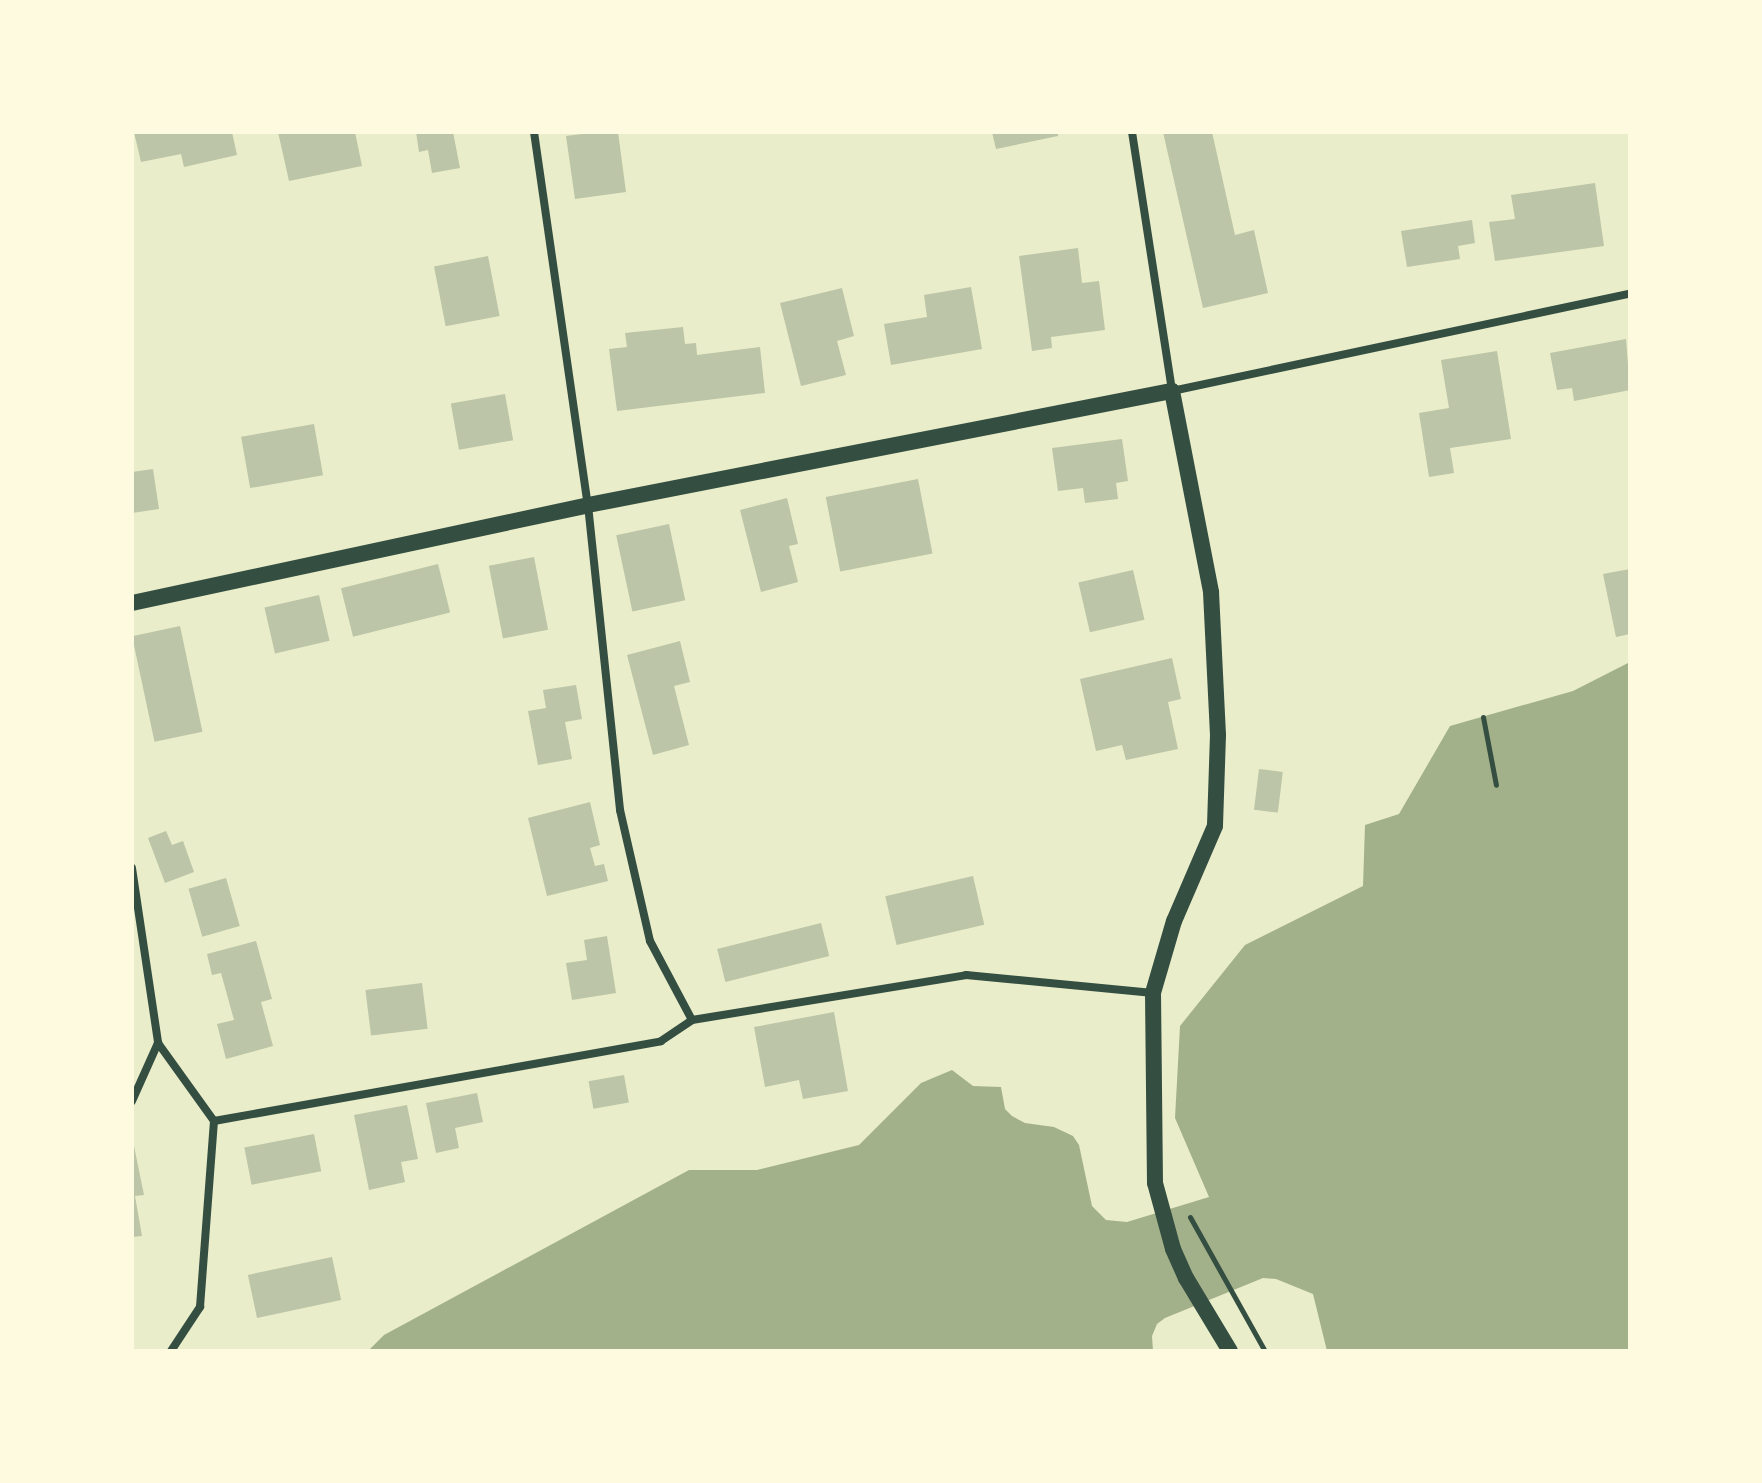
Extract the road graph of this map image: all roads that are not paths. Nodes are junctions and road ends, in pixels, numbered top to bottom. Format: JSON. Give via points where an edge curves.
{"nodes":[{"id":1,"x":534,"y":132,"type":"edge"},
{"id":2,"x":1132,"y":132,"type":"edge"},
{"id":3,"x":1630,"y":294,"type":"edge"},
{"id":4,"x":1172,"y":391,"type":"junction"},
{"id":5,"x":588,"y":505,"type":"junction"},
{"id":6,"x":132,"y":603,"type":"edge"},
{"id":7,"x":132,"y":868,"type":"edge"},
{"id":8,"x":1153,"y":993,"type":"junction"},
{"id":9,"x":692,"y":1020,"type":"junction"},
{"id":10,"x":158,"y":1043,"type":"junction"},
{"id":11,"x":132,"y":1101,"type":"edge"},
{"id":12,"x":214,"y":1121,"type":"junction"},
{"id":13,"x":171,"y":1351,"type":"edge"},
{"id":14,"x":1230,"y":1351,"type":"edge"}],
"edges":[{"from":1,"to":5,"type":"street"},
{"from":2,"to":4,"type":"street"},
{"from":3,"to":4,"type":"street"},
{"from":4,"to":5,"type":"main road"},
{"from":4,"to":8,"type":"main road","via":[[1211,592],[1218,735],[1215,826],[1174,921]]},
{"from":5,"to":6,"type":"main road"},
{"from":5,"to":9,"type":"street","via":[[620,810],[650,941]]},
{"from":7,"to":10,"type":"street"},
{"from":8,"to":9,"type":"street","via":[[966,975]]},
{"from":8,"to":14,"type":"main road","via":[[1155,1183],[1173,1249]]},
{"from":9,"to":12,"type":"street","via":[[661,1041]]},
{"from":10,"to":11,"type":"street"},
{"from":10,"to":12,"type":"street"},
{"from":12,"to":13,"type":"street","via":[[200,1307]]}]}
